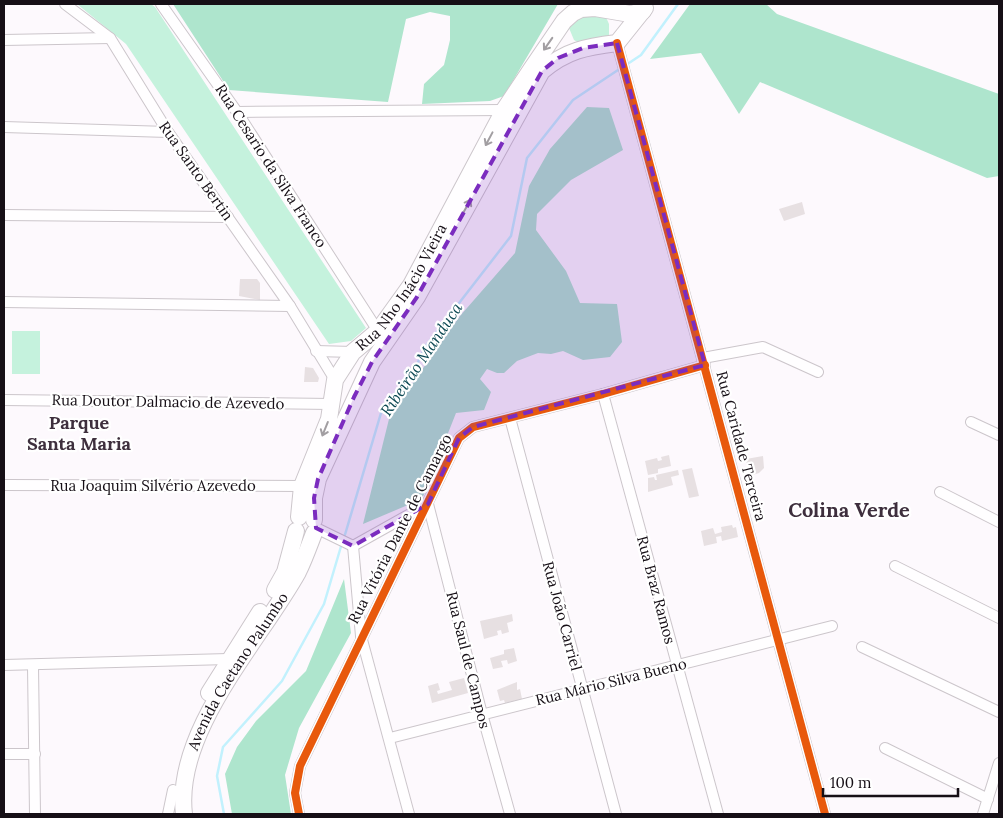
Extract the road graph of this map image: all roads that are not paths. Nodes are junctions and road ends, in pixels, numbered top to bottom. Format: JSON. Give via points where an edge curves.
{"nodes":[{"id":1,"x":65,"y":4,"type":"edge"},
{"id":2,"x":161,"y":4,"type":"edge"},
{"id":3,"x":645,"y":7,"type":"edge"},
{"id":4,"x":611,"y":11,"type":"junction"},
{"id":5,"x":564,"y":21,"type":"junction"},
{"id":6,"x":110,"y":38,"type":"junction"},
{"id":7,"x":4,"y":40,"type":"edge"},
{"id":8,"x":583,"y":48,"type":"junction"},
{"id":9,"x":619,"y":50,"type":"junction"},
{"id":10,"x":537,"y":69,"type":"junction"},
{"id":11,"x":504,"y":110,"type":"junction"},
{"id":12,"x":237,"y":112,"type":"junction"},
{"id":13,"x":4,"y":127,"type":"edge"},
{"id":14,"x":168,"y":132,"type":"junction"},
{"id":15,"x":4,"y":215,"type":"edge"},
{"id":16,"x":228,"y":217,"type":"junction"},
{"id":17,"x":4,"y":302,"type":"edge"},
{"id":18,"x":290,"y":306,"type":"junction"},
{"id":19,"x":378,"y":331,"type":"junction"},
{"id":20,"x":316,"y":351,"type":"junction"},
{"id":21,"x":353,"y":352,"type":"junction"},
{"id":22,"x":704,"y":361,"type":"junction"},
{"id":23,"x":372,"y":362,"type":"junction"},
{"id":24,"x":818,"y":372,"type":"dead end"},
{"id":25,"x":335,"y":380,"type":"junction"},
{"id":26,"x":603,"y":394,"type":"junction"},
{"id":27,"x":4,"y":400,"type":"edge"},
{"id":28,"x":331,"y":404,"type":"junction"},
{"id":29,"x":510,"y":418,"type":"junction"},
{"id":30,"x":971,"y":422,"type":"dead end"},
{"id":31,"x":999,"y":435,"type":"edge"},
{"id":32,"x":4,"y":485,"type":"edge"},
{"id":33,"x":302,"y":486,"type":"junction"},
{"id":34,"x":940,"y":492,"type":"dead end"},
{"id":35,"x":428,"y":504,"type":"junction"},
{"id":36,"x":999,"y":522,"type":"edge"},
{"id":37,"x":312,"y":527,"type":"junction"},
{"id":38,"x":350,"y":545,"type":"junction"},
{"id":39,"x":895,"y":566,"type":"dead end"},
{"id":40,"x":999,"y":618,"type":"edge"},
{"id":41,"x":832,"y":626,"type":"dead end"},
{"id":42,"x":361,"y":636,"type":"junction"},
{"id":43,"x":778,"y":640,"type":"junction"},
{"id":44,"x":862,"y":647,"type":"dead end"},
{"id":45,"x":228,"y":659,"type":"junction"},
{"id":46,"x":4,"y":665,"type":"edge"},
{"id":47,"x":33,"y":666,"type":"junction"},
{"id":48,"x":676,"y":667,"type":"junction"},
{"id":49,"x":581,"y":689,"type":"junction"},
{"id":50,"x":999,"y":712,"type":"edge"},
{"id":51,"x":482,"y":714,"type":"junction"},
{"id":52,"x":390,"y":738,"type":"junction"},
{"id":53,"x":885,"y":748,"type":"dead end"},
{"id":54,"x":4,"y":754,"type":"edge"},
{"id":55,"x":35,"y":754,"type":"junction"},
{"id":56,"x":999,"y":763,"type":"edge"},
{"id":57,"x":173,"y":790,"type":"junction"},
{"id":58,"x":988,"y":799,"type":"junction"},
{"id":59,"x":35,"y":814,"type":"edge"},
{"id":60,"x":168,"y":814,"type":"edge"},
{"id":61,"x":174,"y":814,"type":"edge"},
{"id":62,"x":184,"y":814,"type":"edge"},
{"id":63,"x":299,"y":814,"type":"edge"},
{"id":64,"x":410,"y":814,"type":"edge"},
{"id":65,"x":510,"y":814,"type":"edge"},
{"id":66,"x":616,"y":814,"type":"edge"},
{"id":67,"x":718,"y":814,"type":"edge"},
{"id":68,"x":825,"y":814,"type":"edge"},
{"id":69,"x":983,"y":814,"type":"edge"}],
"edges":[{"from":1,"to":6,"type":"street","name":"Rua Santo Bertin"},
{"from":2,"to":12,"type":"street","name":"Rua Cesario da Silva Franco"},
{"from":3,"to":4,"type":"main road","via":[[630,14]]},
{"from":3,"to":9,"type":"main road"},
{"from":4,"to":5,"type":"main road","via":[[581,9]]},
{"from":4,"to":9,"type":"main road"},
{"from":5,"to":8,"type":"main road","via":[[570,47]]},
{"from":5,"to":10,"type":"main road","one_way":true},
{"from":6,"to":7,"type":"street"},
{"from":6,"to":14,"type":"street","name":"Rua Santo Bertin"},
{"from":8,"to":9,"type":"main road"},
{"from":8,"to":10,"type":"main road"},
{"from":9,"to":22,"type":"street","name":"Rua Caridade Terceira"},
{"from":10,"to":11,"type":"main road","name":"Rua Nho Inácio Vieira"},
{"from":23,"to":10,"type":"main road","name":"Rua Nho Inácio Vieira","one_way":true,"via":[[417,296]]},
{"from":11,"to":12,"type":"street"},
{"from":11,"to":19,"type":"main road","name":"Rua Nho Inácio Vieira","one_way":true,"via":[[411,285]]},
{"from":12,"to":19,"type":"street","name":"Rua Cesario da Silva Franco"},
{"from":13,"to":14,"type":"street"},
{"from":14,"to":16,"type":"street","name":"Rua Santo Bertin"},
{"from":15,"to":16,"type":"street"},
{"from":16,"to":18,"type":"street","name":"Rua Santo Bertin"},
{"from":17,"to":18,"type":"street"},
{"from":18,"to":20,"type":"street","name":"Rua Santo Bertin"},
{"from":19,"to":21,"type":"main road","name":"Rua Nho Inácio Vieira"},
{"from":20,"to":21,"type":"street"},
{"from":20,"to":25,"type":"street","name":"Rua Santo Bertin"},
{"from":21,"to":23,"type":"main road"},
{"from":21,"to":25,"type":"main road","name":"Rua Nho Inácio Vieira"},
{"from":22,"to":24,"type":"street","name":"Rua Vitória Dante de Camargo","via":[[763,347]]},
{"from":22,"to":26,"type":"street","name":"Rua Vitória Dante de Camargo"},
{"from":22,"to":43,"type":"street","name":"Rua Caridade Terceira"},
{"from":23,"to":37,"type":"main road","name":"Rua Nho Inácio Vieira","via":[[318,479]]},
{"from":25,"to":28,"type":"main road","name":"Rua Nho Inácio Vieira"},
{"from":26,"to":29,"type":"street","name":"Rua Vitória Dante de Camargo"},
{"from":26,"to":48,"type":"street","name":"Rua Braz Ramos"},
{"from":27,"to":28,"type":"street","name":"Rua Doutor Dalmacio de Azevedo"},
{"from":28,"to":33,"type":"main road","name":"Rua Nho Inácio Vieira","one_way":true,"via":[[329,419]]},
{"from":29,"to":35,"type":"street","name":"Rua Vitória Dante de Camargo","via":[[473,427],[459,438]]},
{"from":29,"to":49,"type":"street","name":"Rua João Carriel"},
{"from":30,"to":31,"type":"street"},
{"from":32,"to":33,"type":"street","name":"Rua Joaquim Silvério Azevedo"},
{"from":33,"to":37,"type":"main road","name":"Rua Nho Inácio Vieira"},
{"from":34,"to":36,"type":"street"},
{"from":35,"to":38,"type":"street"},
{"from":35,"to":42,"type":"street","name":"Rua Vitória Dante de Camargo"},
{"from":35,"to":51,"type":"street","name":"Rua Saul de Campos"},
{"from":37,"to":38,"type":"street"},
{"from":37,"to":45,"type":"main road","name":"Avenida Caetano Palumbo"},
{"from":37,"to":62,"type":"main road","name":"Avenida Caetano Palumbo","via":[[298,572],[204,721],[187,761]]},
{"from":38,"to":42,"type":"street"},
{"from":39,"to":40,"type":"street"},
{"from":41,"to":43,"type":"street","name":"Rua Mário Silva Bueno"},
{"from":42,"to":52,"type":"street"},
{"from":42,"to":63,"type":"street","name":"Rua Vitória Dante de Camargo","via":[[300,766],[295,793]]},
{"from":43,"to":48,"type":"street","name":"Rua Mário Silva Bueno"},
{"from":43,"to":68,"type":"street","name":"Rua Caridade Terceira"},
{"from":44,"to":50,"type":"street"},
{"from":45,"to":47,"type":"street"},
{"from":45,"to":57,"type":"main road","name":"Avenida Caetano Palumbo","via":[[180,754]]},
{"from":46,"to":47,"type":"street"},
{"from":47,"to":55,"type":"street"},
{"from":48,"to":49,"type":"street","name":"Rua Mário Silva Bueno"},
{"from":48,"to":67,"type":"street","name":"Rua Braz Ramos"},
{"from":49,"to":51,"type":"street","name":"Rua Mário Silva Bueno"},
{"from":49,"to":66,"type":"street","name":"Rua João Carriel"},
{"from":51,"to":52,"type":"street","name":"Rua Mário Silva Bueno"},
{"from":51,"to":65,"type":"street","name":"Rua Saul de Campos"},
{"from":52,"to":64,"type":"street"},
{"from":53,"to":58,"type":"street"},
{"from":54,"to":55,"type":"street"},
{"from":55,"to":59,"type":"street"},
{"from":56,"to":58,"type":"street"},
{"from":57,"to":60,"type":"street"},
{"from":57,"to":61,"type":"main road","name":"Avenida Caetano Palumbo"},
{"from":58,"to":69,"type":"street"}]}
